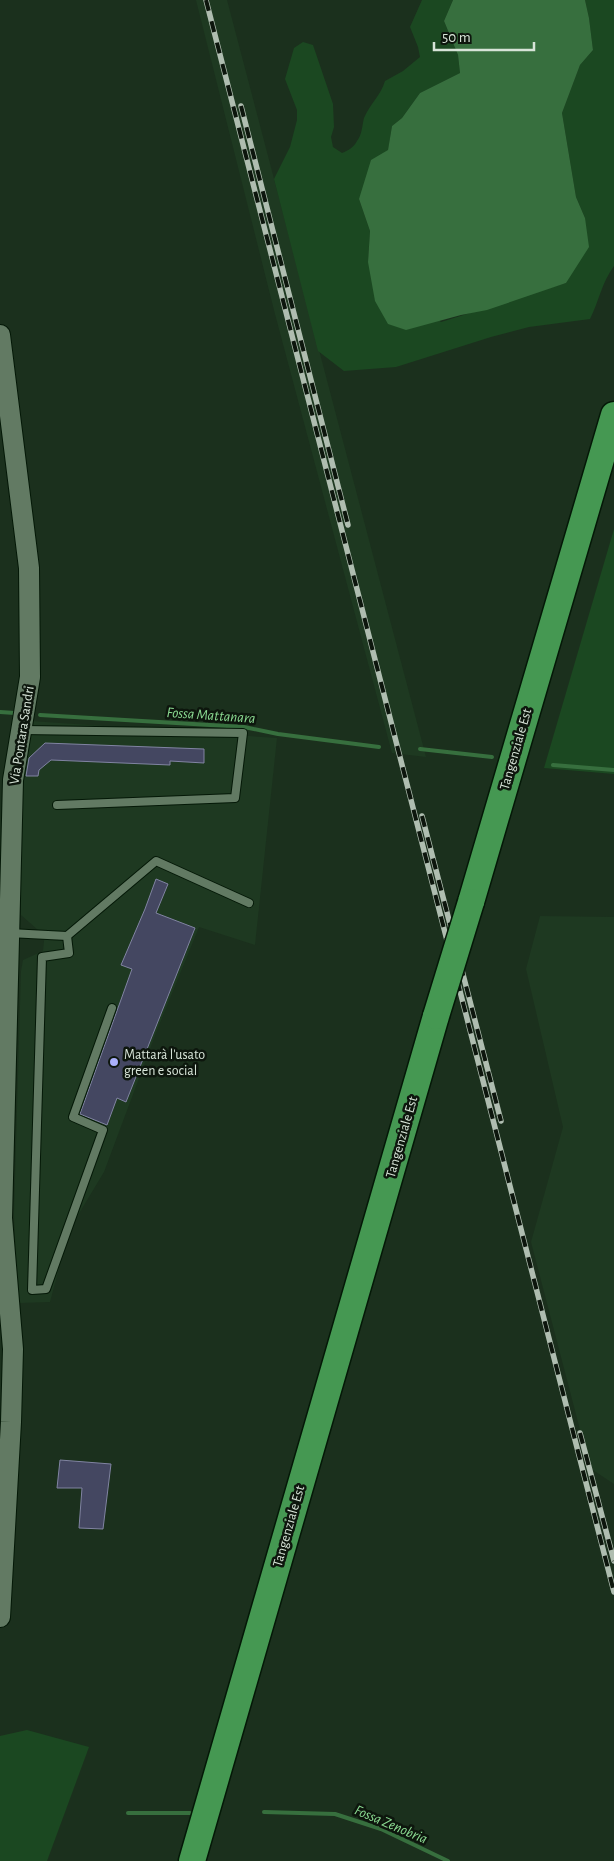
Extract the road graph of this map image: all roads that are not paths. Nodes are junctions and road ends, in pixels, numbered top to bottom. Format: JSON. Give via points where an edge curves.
{"nodes":[{"id":1,"x":0,"y":335,"type":"edge"},
{"id":2,"x":614,"y":415,"type":"edge"},
{"id":3,"x":614,"y":479,"type":"edge"},
{"id":4,"x":21,"y":730,"type":"junction"},
{"id":5,"x":57,"y":805,"type":"dead end"},
{"id":6,"x":249,"y":903,"type":"dead end"},
{"id":7,"x":478,"y":905,"type":"junction"},
{"id":8,"x":9,"y":933,"type":"junction"},
{"id":9,"x":67,"y":936,"type":"junction"},
{"id":10,"x":112,"y":1008,"type":"dead end"},
{"id":11,"x":445,"y":1016,"type":"junction"},
{"id":12,"x":1,"y":1219,"type":"edge"},
{"id":13,"x":0,"y":1617,"type":"edge"},
{"id":14,"x":192,"y":1861,"type":"edge"},
{"id":15,"x":210,"y":1861,"type":"edge"}],
"edges":[{"from":1,"to":4,"type":"street","name":"Via Pontara Sandri","via":[[29,568],[30,677]]},
{"from":2,"to":7,"type":"highway","name":"Tangenziale Est"},
{"from":3,"to":7,"type":"highway","name":"Tangenziale Est"},
{"from":4,"to":5,"type":"lane","via":[[243,733],[235,798]]},
{"from":4,"to":8,"type":"street","name":"Via Pontara Sandri","via":[[13,780]]},
{"from":6,"to":9,"type":"lane","via":[[156,861]]},
{"from":7,"to":11,"type":"highway","name":"Tangenziale Est"},
{"from":8,"to":9,"type":"lane"},
{"from":8,"to":12,"type":"street","name":"Via Pontara Sandri"},
{"from":9,"to":10,"type":"lane","via":[[69,953],[42,957],[32,1290],[46,1289],[103,1130],[73,1117]]},
{"from":11,"to":14,"type":"highway","name":"Tangenziale Est"},
{"from":11,"to":15,"type":"highway","name":"Tangenziale Est"},
{"from":12,"to":13,"type":"street","name":"Via Pontara Sandri","via":[[13,1349]]}]}
